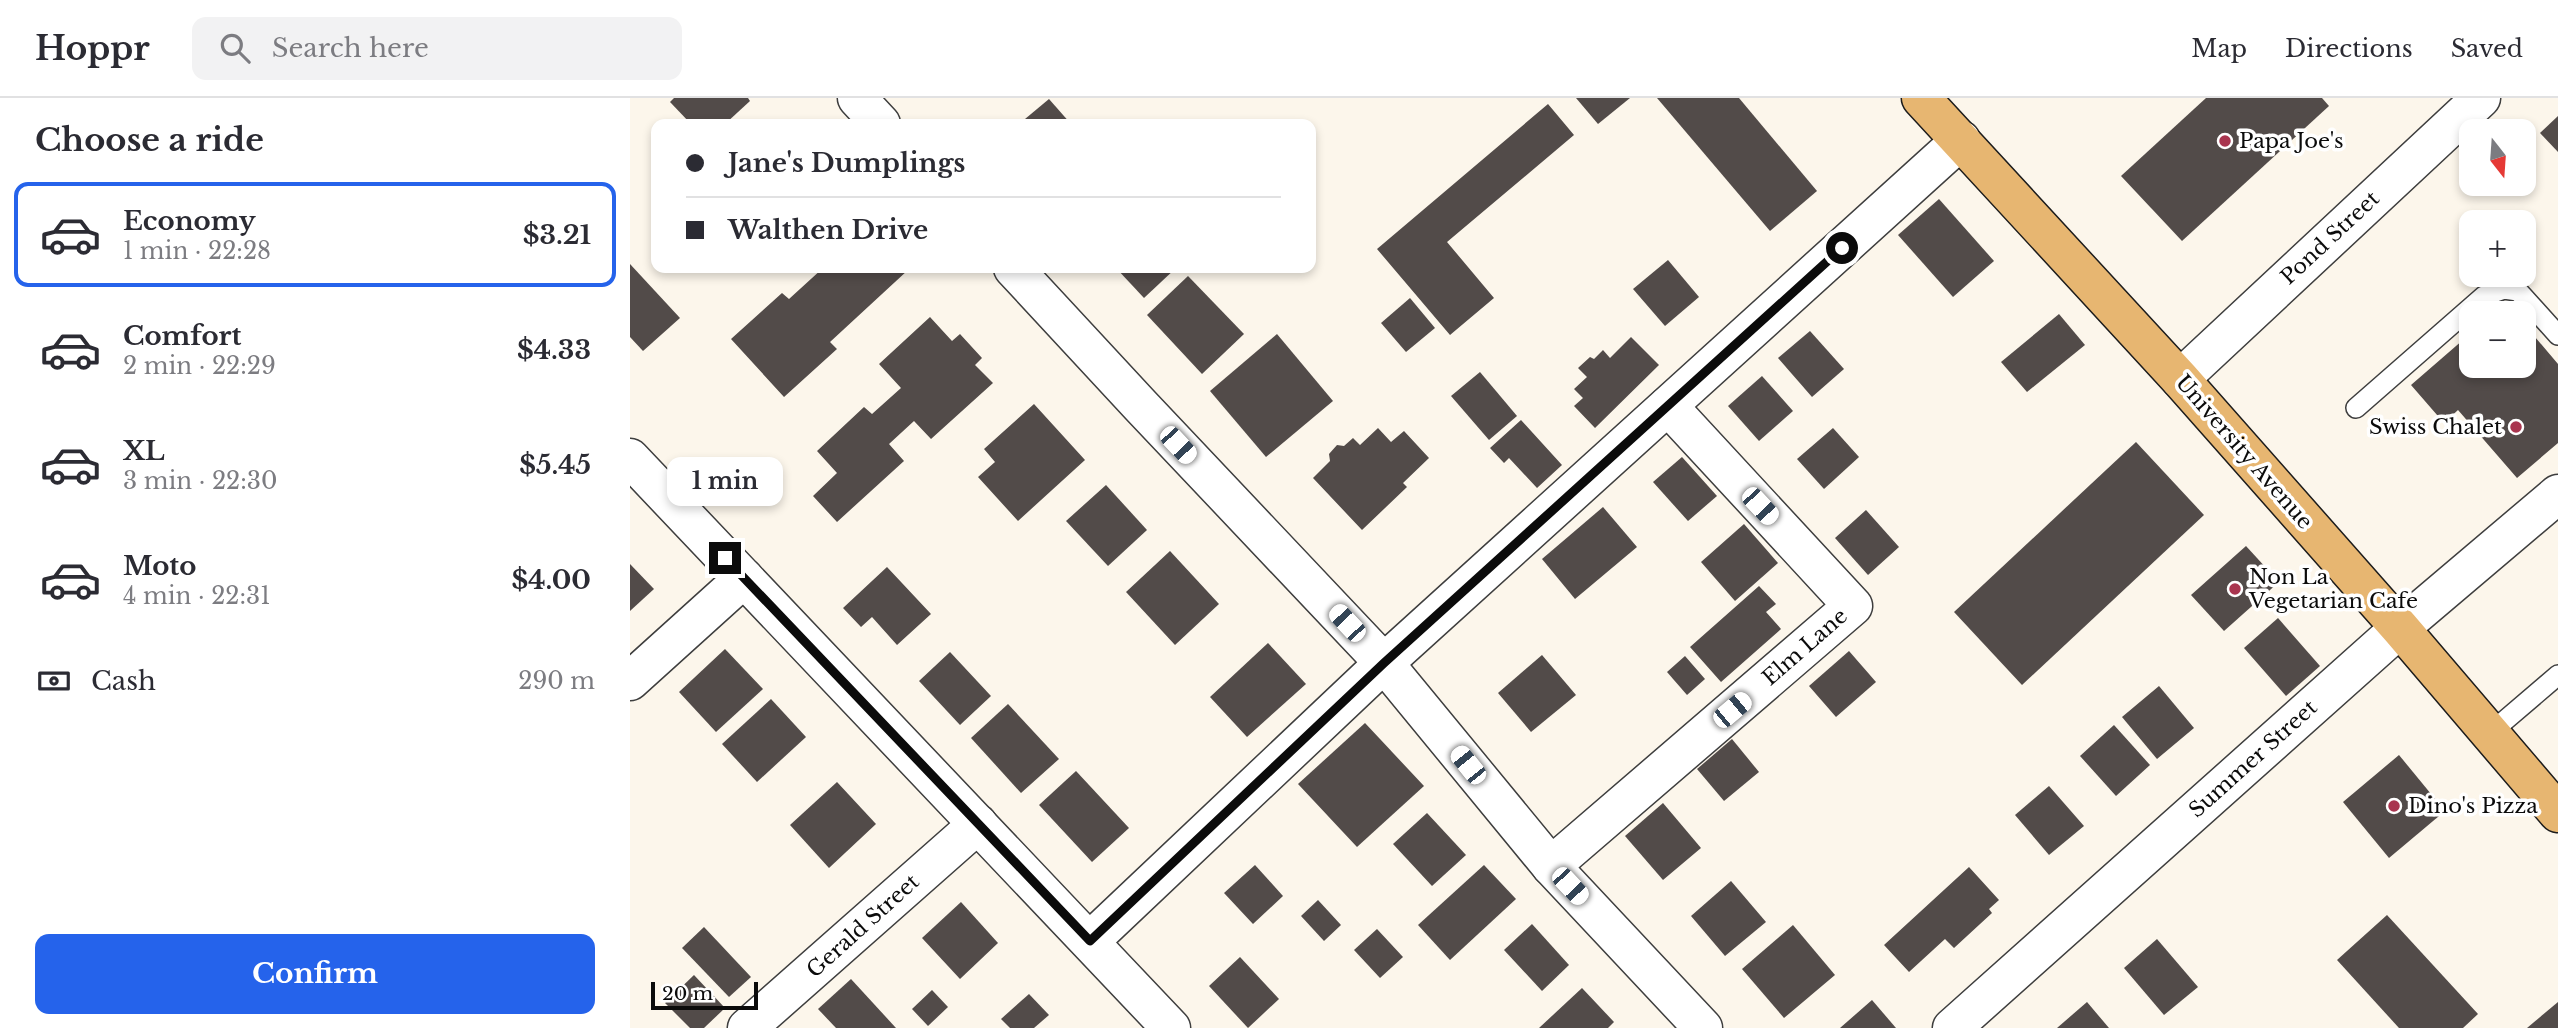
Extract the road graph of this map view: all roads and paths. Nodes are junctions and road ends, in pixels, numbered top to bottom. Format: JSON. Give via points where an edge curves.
{"nodes":[{"id":1,"x":857,"y":98,"type":"edge"},
{"id":2,"x":1921,"y":98,"type":"edge"},
{"id":3,"x":2481,"y":98,"type":"edge"},
{"id":4,"x":876,"y":119,"type":"edge"},
{"id":5,"x":1961,"y":140,"type":"junction"},
{"id":6,"x":1018,"y":273,"type":"edge"},
{"id":7,"x":2558,"y":335,"type":"edge"},
{"id":8,"x":2180,"y":379,"type":"junction"},
{"id":9,"x":1668,"y":406,"type":"junction"},
{"id":10,"x":2356,"y":408,"type":"dead end"},
{"id":11,"x":630,"y":458,"type":"edge"},
{"id":12,"x":2558,"y":494,"type":"edge"},
{"id":13,"x":744,"y":578,"type":"junction"},
{"id":14,"x":2400,"y":628,"type":"junction"},
{"id":15,"x":1384,"y":663,"type":"junction"},
{"id":16,"x":2558,"y":675,"type":"edge"},
{"id":17,"x":630,"y":681,"type":"edge"},
{"id":18,"x":2488,"y":734,"type":"junction"},
{"id":19,"x":2558,"y":813,"type":"edge"},
{"id":20,"x":978,"y":824,"type":"junction"},
{"id":21,"x":1551,"y":866,"type":"junction"},
{"id":22,"x":1090,"y":941,"type":"junction"},
{"id":23,"x":747,"y":1028,"type":"edge"},
{"id":24,"x":1171,"y":1028,"type":"edge"},
{"id":25,"x":1703,"y":1028,"type":"edge"},
{"id":26,"x":1952,"y":1028,"type":"edge"}],
"edges":[{"from":1,"to":4,"type":"street"},
{"from":2,"to":5,"type":"main road","name":"University Avenue"},
{"from":3,"to":8,"type":"street","name":"Pond Street"},
{"from":5,"to":8,"type":"main road","name":"University Avenue"},
{"from":5,"to":9,"type":"street"},
{"from":6,"to":15,"type":"street"},
{"from":7,"to":10,"type":"lane","via":[[2518,291],[2504,289],[2484,296]]},
{"from":8,"to":14,"type":"main road","name":"University Avenue"},
{"from":9,"to":15,"type":"street"},
{"from":9,"to":21,"type":"street","name":"Elm Lane","via":[[1853,606]]},
{"from":11,"to":13,"type":"street"},
{"from":12,"to":14,"type":"street","name":"Summer Street"},
{"from":13,"to":17,"type":"street"},
{"from":13,"to":20,"type":"street"},
{"from":14,"to":18,"type":"main road","name":"University Avenue"},
{"from":14,"to":26,"type":"street","name":"Summer Street"},
{"from":15,"to":21,"type":"street"},
{"from":15,"to":22,"type":"street"},
{"from":16,"to":18,"type":"lane"},
{"from":18,"to":19,"type":"main road","name":"University Avenue"},
{"from":20,"to":22,"type":"street"},
{"from":20,"to":23,"type":"street","name":"Gerald Street"},
{"from":21,"to":25,"type":"street"},
{"from":22,"to":24,"type":"street"}]}
